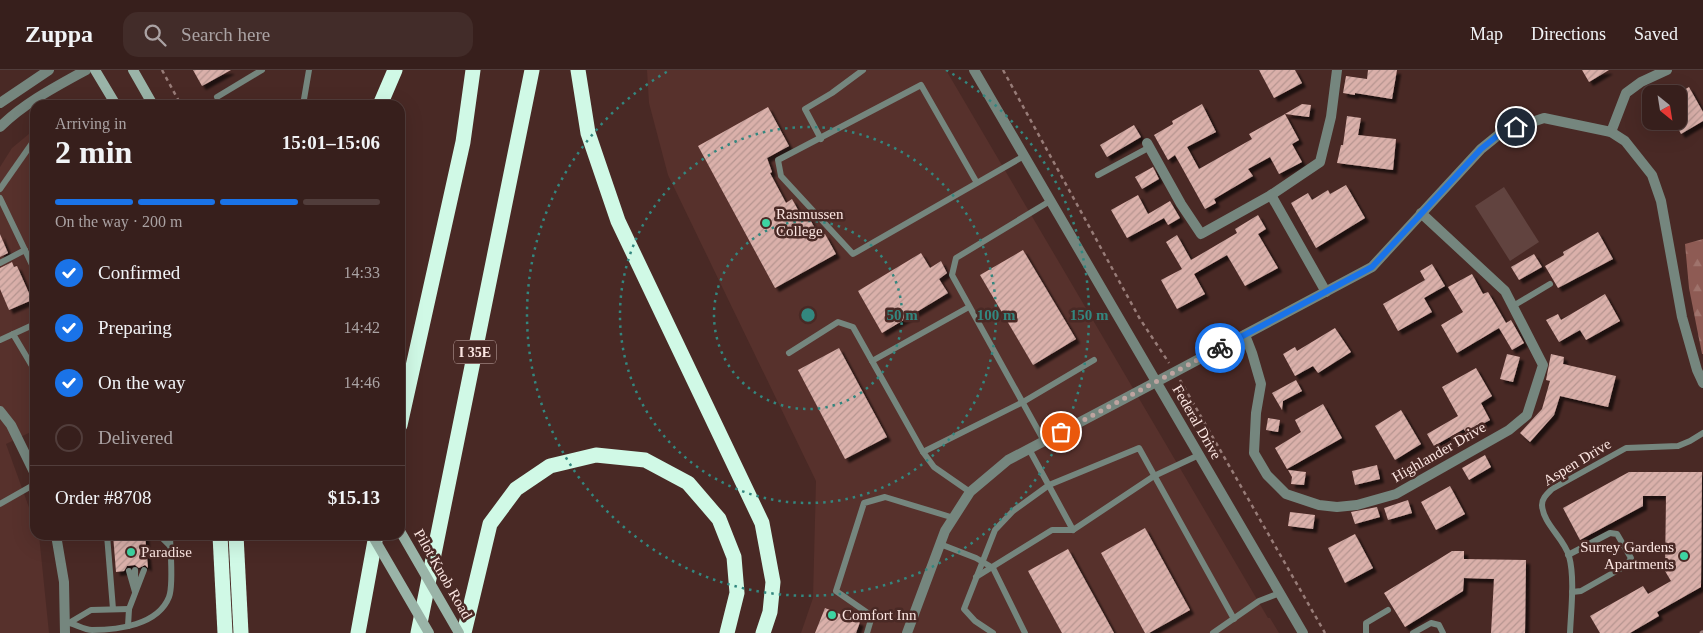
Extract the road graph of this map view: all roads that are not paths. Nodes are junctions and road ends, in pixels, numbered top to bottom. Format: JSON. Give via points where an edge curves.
{"nodes":[{"id":1,"x":49,"y":70,"type":"edge"},
{"id":2,"x":86,"y":70,"type":"edge"},
{"id":3,"x":95,"y":70,"type":"edge"},
{"id":4,"x":133,"y":70,"type":"edge"},
{"id":5,"x":262,"y":70,"type":"edge"},
{"id":6,"x":309,"y":70,"type":"edge"},
{"id":7,"x":394,"y":70,"type":"edge"},
{"id":8,"x":473,"y":70,"type":"edge"},
{"id":9,"x":532,"y":70,"type":"edge"},
{"id":10,"x":578,"y":70,"type":"edge"},
{"id":11,"x":863,"y":70,"type":"edge"},
{"id":12,"x":974,"y":70,"type":"edge"},
{"id":13,"x":1337,"y":70,"type":"edge"},
{"id":14,"x":1666,"y":70,"type":"edge"},
{"id":15,"x":217,"y":97,"type":"dead end"},
{"id":16,"x":36,"y":100,"type":"edge"},
{"id":17,"x":113,"y":100,"type":"edge"},
{"id":18,"x":150,"y":100,"type":"edge"},
{"id":19,"x":304,"y":100,"type":"edge"},
{"id":20,"x":382,"y":100,"type":"edge"},
{"id":21,"x":0,"y":103,"type":"edge"},
{"id":22,"x":30,"y":104,"type":"edge"},
{"id":23,"x":0,"y":127,"type":"edge"},
{"id":24,"x":1611,"y":132,"type":"junction"},
{"id":25,"x":821,"y":138,"type":"junction"},
{"id":26,"x":1148,"y":145,"type":"joint"},
{"id":27,"x":30,"y":146,"type":"edge"},
{"id":28,"x":1024,"y":156,"type":"junction"},
{"id":29,"x":1098,"y":175,"type":"dead end"},
{"id":30,"x":977,"y":183,"type":"junction"},
{"id":31,"x":0,"y":189,"type":"edge"},
{"id":32,"x":1271,"y":195,"type":"junction"},
{"id":33,"x":0,"y":198,"type":"edge"},
{"id":34,"x":1050,"y":201,"type":"junction"},
{"id":35,"x":1421,"y":213,"type":"junction"},
{"id":36,"x":25,"y":250,"type":"junction"},
{"id":37,"x":30,"y":261,"type":"edge"},
{"id":38,"x":0,"y":262,"type":"edge"},
{"id":39,"x":1550,"y":284,"type":"dead end"},
{"id":40,"x":1326,"y":292,"type":"junction"},
{"id":41,"x":1513,"y":306,"type":"junction"},
{"id":42,"x":970,"y":307,"type":"junction"},
{"id":43,"x":30,"y":326,"type":"edge"},
{"id":44,"x":14,"y":334,"type":"junction"},
{"id":45,"x":1244,"y":335,"type":"junction"},
{"id":46,"x":0,"y":340,"type":"edge"},
{"id":47,"x":789,"y":353,"type":"dead end"},
{"id":48,"x":1094,"y":360,"type":"dead end"},
{"id":49,"x":872,"y":361,"type":"junction"},
{"id":50,"x":30,"y":362,"type":"edge"},
{"id":51,"x":1156,"y":382,"type":"junction"},
{"id":52,"x":1703,"y":382,"type":"edge"},
{"id":53,"x":1023,"y":402,"type":"junction"},
{"id":54,"x":405,"y":403,"type":"edge"},
{"id":55,"x":0,"y":411,"type":"edge"},
{"id":56,"x":1703,"y":433,"type":"edge"},
{"id":57,"x":1044,"y":441,"type":"junction"},
{"id":58,"x":1029,"y":449,"type":"junction"},
{"id":59,"x":923,"y":452,"type":"junction"},
{"id":60,"x":1199,"y":455,"type":"junction"},
{"id":61,"x":30,"y":464,"type":"edge"},
{"id":62,"x":1154,"y":476,"type":"junction"},
{"id":63,"x":1049,"y":485,"type":"junction"},
{"id":64,"x":30,"y":487,"type":"edge"},
{"id":65,"x":970,"y":492,"type":"junction"},
{"id":66,"x":0,"y":504,"type":"edge"},
{"id":67,"x":954,"y":518,"type":"junction"},
{"id":68,"x":1073,"y":530,"type":"junction"},
{"id":69,"x":57,"y":540,"type":"edge"},
{"id":70,"x":107,"y":540,"type":"edge"},
{"id":71,"x":165,"y":540,"type":"edge"},
{"id":72,"x":170,"y":540,"type":"edge"},
{"id":73,"x":220,"y":540,"type":"edge"},
{"id":74,"x":236,"y":540,"type":"edge"},
{"id":75,"x":375,"y":540,"type":"edge"},
{"id":76,"x":375,"y":540,"type":"edge"},
{"id":77,"x":405,"y":540,"type":"edge"},
{"id":78,"x":940,"y":544,"type":"junction"},
{"id":79,"x":170,"y":546,"type":"junction"},
{"id":80,"x":1568,"y":555,"type":"junction"},
{"id":81,"x":982,"y":561,"type":"junction"},
{"id":82,"x":993,"y":568,"type":"junction"},
{"id":83,"x":144,"y":570,"type":"dead end"},
{"id":84,"x":132,"y":571,"type":"dead end"},
{"id":85,"x":976,"y":577,"type":"junction"},
{"id":86,"x":135,"y":592,"type":"junction"},
{"id":87,"x":1572,"y":592,"type":"junction"},
{"id":88,"x":1280,"y":593,"type":"junction"},
{"id":89,"x":129,"y":609,"type":"junction"},
{"id":90,"x":113,"y":610,"type":"junction"},
{"id":91,"x":1388,"y":610,"type":"dead end"},
{"id":92,"x":1234,"y":619,"type":"junction"},
{"id":93,"x":67,"y":626,"type":"edge"},
{"id":94,"x":128,"y":626,"type":"junction"},
{"id":95,"x":225,"y":633,"type":"edge"},
{"id":96,"x":241,"y":633,"type":"edge"},
{"id":97,"x":358,"y":633,"type":"edge"},
{"id":98,"x":418,"y":633,"type":"edge"},
{"id":99,"x":429,"y":633,"type":"edge"},
{"id":100,"x":459,"y":633,"type":"edge"},
{"id":101,"x":464,"y":633,"type":"edge"},
{"id":102,"x":728,"y":633,"type":"edge"},
{"id":103,"x":764,"y":633,"type":"edge"},
{"id":104,"x":867,"y":633,"type":"edge"},
{"id":105,"x":907,"y":633,"type":"edge"},
{"id":106,"x":993,"y":633,"type":"edge"},
{"id":107,"x":1025,"y":633,"type":"edge"},
{"id":108,"x":1213,"y":633,"type":"edge"},
{"id":109,"x":1303,"y":633,"type":"edge"},
{"id":110,"x":1366,"y":633,"type":"edge"},
{"id":111,"x":1413,"y":633,"type":"edge"},
{"id":112,"x":1444,"y":633,"type":"edge"},
{"id":113,"x":1570,"y":633,"type":"edge"}],
"edges":[{"from":1,"to":21,"type":"street"},
{"from":2,"to":16,"type":"street"},
{"from":3,"to":17,"type":"main road"},
{"from":4,"to":18,"type":"main road"},
{"from":5,"to":15,"type":"lane"},
{"from":6,"to":19,"type":"lane"},
{"from":7,"to":20,"type":"highway"},
{"from":8,"to":54,"type":"highway","via":[[463,142]]},
{"from":9,"to":98,"type":"highway","number":"I 35E"},
{"from":10,"to":103,"type":"highway","via":[[588,133],[618,221],[762,522],[773,582]]},
{"from":11,"to":25,"type":"lane","via":[[805,108]]},
{"from":12,"to":28,"type":"street","name":"Federal Drive"},
{"from":13,"to":32,"type":"street","via":[[1331,117],[1320,162]]},
{"from":14,"to":24,"type":"street","via":[[1626,93]]},
{"from":22,"to":23,"type":"street"},
{"from":24,"to":35,"type":"street","via":[[1544,118],[1502,132],[1481,149]]},
{"from":24,"to":52,"type":"street","via":[[1625,141],[1652,175],[1661,202],[1682,317]]},
{"from":25,"to":30,"type":"lane","via":[[920,85]]},
{"from":25,"to":30,"type":"lane","via":[[778,160],[781,176],[853,254]]},
{"from":26,"to":29,"type":"lane"},
{"from":26,"to":32,"type":"street","via":[[1180,204],[1201,234]]},
{"from":27,"to":31,"type":"lane"},
{"from":28,"to":30,"type":"lane"},
{"from":28,"to":34,"type":"street","name":"Federal Drive"},
{"from":32,"to":40,"type":"street"},
{"from":33,"to":36,"type":"lane"},
{"from":34,"to":42,"type":"lane","via":[[956,258],[952,275]]},
{"from":34,"to":51,"type":"street","name":"Federal Drive"},
{"from":35,"to":40,"type":"street","via":[[1372,267]]},
{"from":35,"to":41,"type":"street","name":"Highlander Drive","via":[[1505,291]]},
{"from":36,"to":37,"type":"lane"},
{"from":36,"to":38,"type":"lane"},
{"from":39,"to":41,"type":"lane"},
{"from":40,"to":45,"type":"street"},
{"from":41,"to":45,"type":"street","name":"Highlander Drive","via":[[1543,365],[1526,415],[1509,430],[1396,494],[1357,505],[1319,506],[1286,494],[1267,475],[1254,453],[1261,384]]},
{"from":42,"to":49,"type":"lane"},
{"from":42,"to":53,"type":"lane"},
{"from":43,"to":44,"type":"lane"},
{"from":44,"to":46,"type":"lane"},
{"from":44,"to":50,"type":"lane"},
{"from":45,"to":51,"type":"street"},
{"from":47,"to":49,"type":"lane","via":[[838,322],[853,327]]},
{"from":48,"to":53,"type":"lane"},
{"from":49,"to":59,"type":"lane"},
{"from":51,"to":57,"type":"street"},
{"from":51,"to":60,"type":"street","name":"Federal Drive"},
{"from":53,"to":57,"type":"lane"},
{"from":53,"to":59,"type":"lane"},
{"from":55,"to":61,"type":"street","via":[[11,425]]},
{"from":56,"to":80,"type":"lane","name":"Aspen Drive","via":[[1678,446],[1626,448],[1552,489],[1542,503],[1544,512]]},
{"from":57,"to":58,"type":"street"},
{"from":58,"to":63,"type":"lane"},
{"from":58,"to":65,"type":"street","via":[[1008,460]]},
{"from":59,"to":65,"type":"lane","via":[[934,467]]},
{"from":60,"to":62,"type":"lane"},
{"from":60,"to":88,"type":"street","name":"Federal Drive"},
{"from":62,"to":63,"type":"lane","via":[[1138,448]]},
{"from":62,"to":68,"type":"lane"},
{"from":62,"to":92,"type":"lane"},
{"from":63,"to":68,"type":"lane"},
{"from":63,"to":81,"type":"lane","via":[[1013,511],[995,530]]},
{"from":64,"to":66,"type":"lane"},
{"from":65,"to":67,"type":"street"},
{"from":67,"to":78,"type":"street"},
{"from":67,"to":104,"type":"lane","via":[[885,496],[864,503],[836,591],[872,616]]},
{"from":68,"to":82,"type":"lane","via":[[1052,530]]},
{"from":69,"to":93,"type":"street"},
{"from":70,"to":90,"type":"lane"},
{"from":71,"to":79,"type":"lane"},
{"from":72,"to":79,"type":"lane"},
{"from":73,"to":95,"type":"highway"},
{"from":74,"to":96,"type":"highway"},
{"from":75,"to":99,"type":"main road","bridge":true},
{"from":76,"to":97,"type":"highway"},
{"from":77,"to":100,"type":"main road","name":"Pilot Knob Road","bridge":true},
{"from":78,"to":81,"type":"lane"},
{"from":78,"to":105,"type":"street"},
{"from":79,"to":94,"type":"lane","via":[[169,596],[151,618]]},
{"from":80,"to":87,"type":"lane","name":"Aspen Drive"},
{"from":80,"to":87,"type":"lane","via":[[1610,532],[1617,534],[1630,558],[1627,565],[1581,591]]},
{"from":81,"to":82,"type":"lane"},
{"from":81,"to":85,"type":"lane"},
{"from":82,"to":85,"type":"lane"},
{"from":82,"to":107,"type":"lane"},
{"from":83,"to":86,"type":"lane"},
{"from":84,"to":86,"type":"lane"},
{"from":85,"to":106,"type":"lane","via":[[964,609]]},
{"from":86,"to":89,"type":"lane"},
{"from":87,"to":113,"type":"lane","name":"Aspen Drive"},
{"from":88,"to":92,"type":"lane","via":[[1259,601]]},
{"from":88,"to":109,"type":"street","name":"Federal Drive"},
{"from":89,"to":90,"type":"lane"},
{"from":89,"to":94,"type":"lane"},
{"from":90,"to":93,"type":"lane","via":[[91,610]]},
{"from":91,"to":110,"type":"lane","via":[[1366,623]]},
{"from":92,"to":108,"type":"lane"},
{"from":93,"to":94,"type":"lane","via":[[90,630]]},
{"from":101,"to":102,"type":"highway","via":[[490,524],[516,489],[550,466],[596,455],[645,460],[688,483],[719,519],[734,557],[737,594]]},
{"from":111,"to":112,"type":"lane","via":[[1431,623],[1439,625]]}]}
